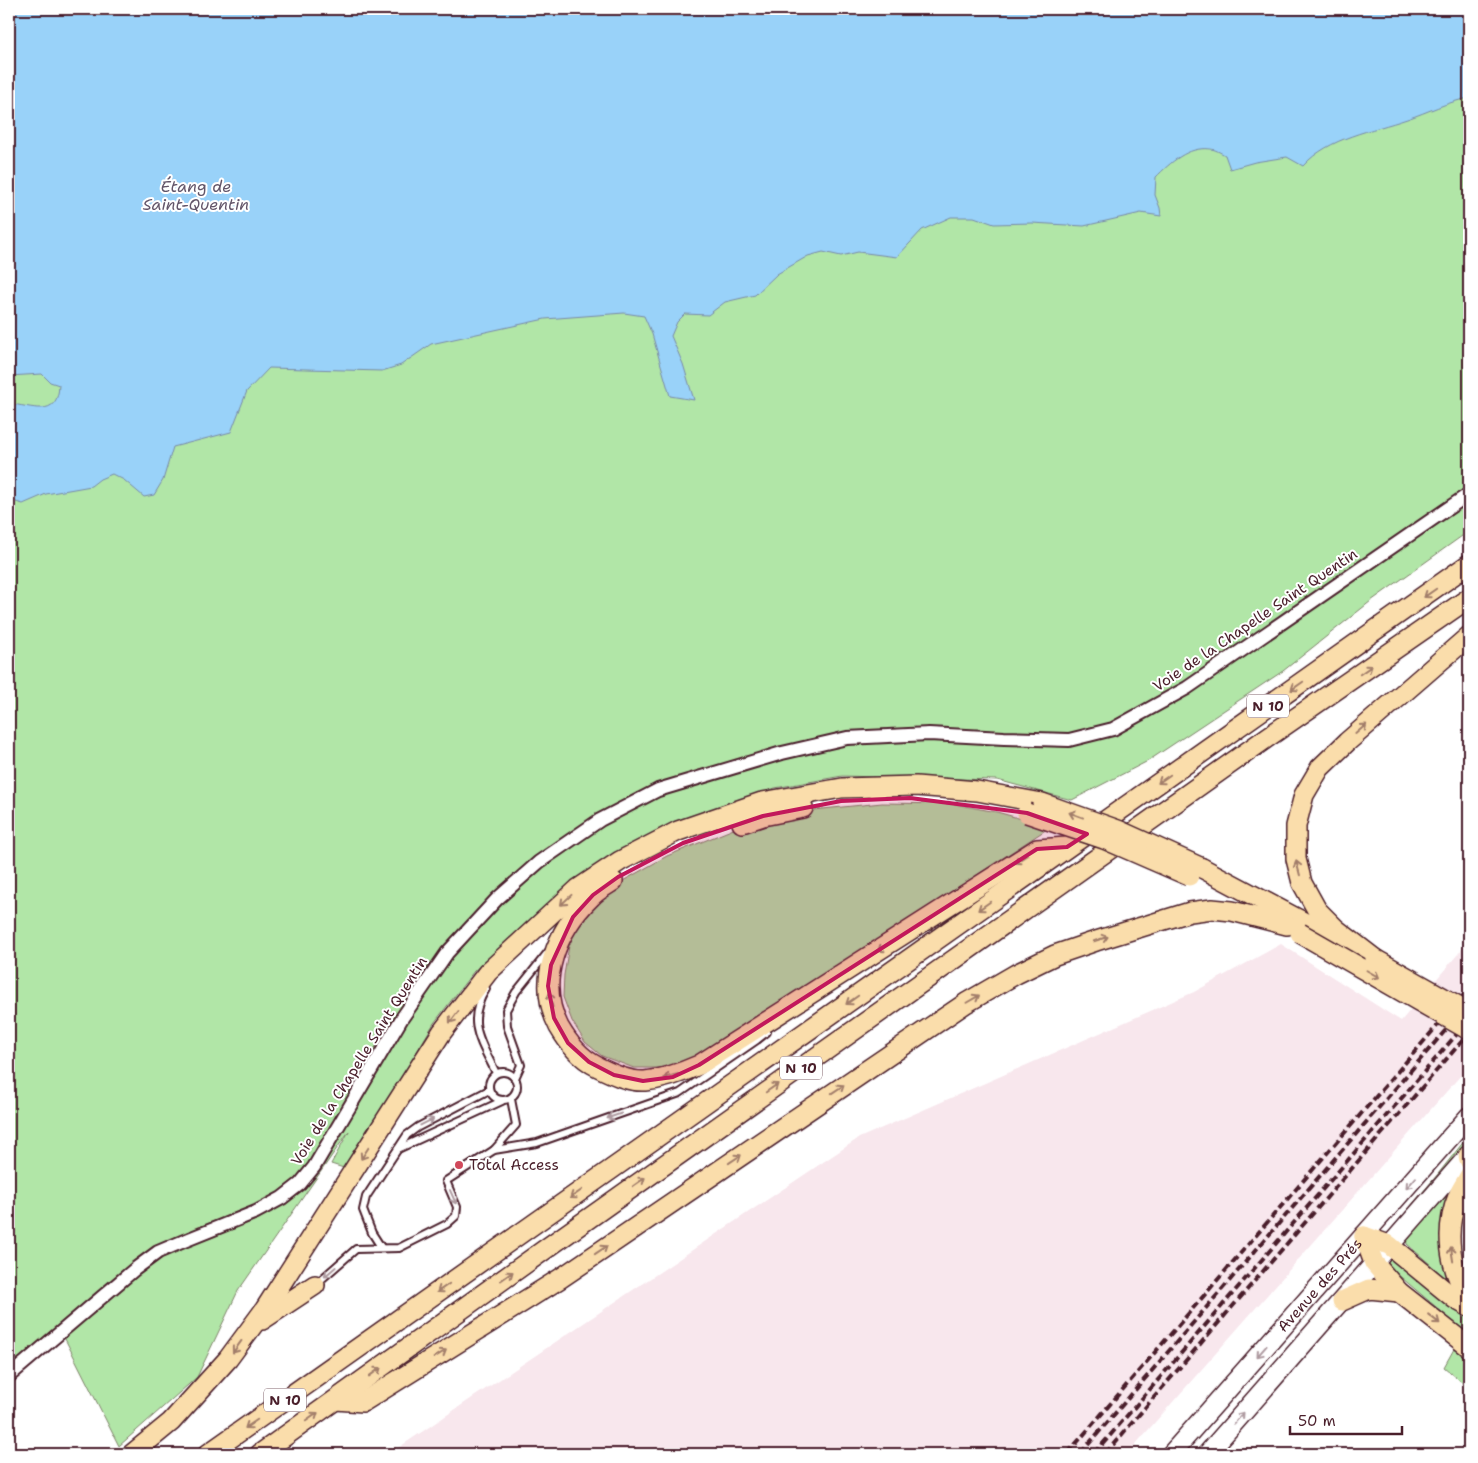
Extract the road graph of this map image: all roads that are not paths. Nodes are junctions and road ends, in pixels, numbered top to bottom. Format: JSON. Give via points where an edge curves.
{"nodes":[{"id":1,"x":1469,"y":494,"type":"edge"},
{"id":2,"x":1469,"y":564,"type":"edge"},
{"id":3,"x":1469,"y":598,"type":"edge"},
{"id":4,"x":1469,"y":636,"type":"edge"},
{"id":5,"x":1034,"y":808,"type":"junction"},
{"id":6,"x":1067,"y":848,"type":"junction"},
{"id":7,"x":1303,"y":924,"type":"junction"},
{"id":8,"x":558,"y":943,"type":"junction"},
{"id":9,"x":491,"y":968,"type":"junction"},
{"id":10,"x":802,"y":999,"type":"junction"},
{"id":11,"x":1469,"y":1012,"type":"edge"},
{"id":12,"x":1469,"y":1030,"type":"edge"},
{"id":13,"x":496,"y":1073,"type":"junction"},
{"id":14,"x":515,"y":1078,"type":"junction"},
{"id":15,"x":489,"y":1090,"type":"junction"},
{"id":16,"x":511,"y":1099,"type":"junction"},
{"id":17,"x":502,"y":1101,"type":"junction"},
{"id":18,"x":1469,"y":1116,"type":"edge"},
{"id":19,"x":397,"y":1149,"type":"junction"},
{"id":20,"x":494,"y":1150,"type":"junction"},
{"id":21,"x":1469,"y":1157,"type":"edge"},
{"id":22,"x":1469,"y":1176,"type":"edge"},
{"id":23,"x":1364,"y":1236,"type":"junction"},
{"id":24,"x":1389,"y":1245,"type":"junction"},
{"id":25,"x":381,"y":1248,"type":"junction"},
{"id":26,"x":1374,"y":1263,"type":"junction"},
{"id":27,"x":315,"y":1285,"type":"joint"},
{"id":28,"x":1400,"y":1292,"type":"junction"},
{"id":29,"x":1469,"y":1298,"type":"edge"},
{"id":30,"x":1342,"y":1301,"type":"junction"},
{"id":31,"x":1469,"y":1307,"type":"edge"},
{"id":32,"x":250,"y":1328,"type":"junction"},
{"id":33,"x":1469,"y":1347,"type":"edge"},
{"id":34,"x":9,"y":1376,"type":"edge"},
{"id":35,"x":336,"y":1400,"type":"junction"},
{"id":36,"x":132,"y":1454,"type":"edge"},
{"id":37,"x":208,"y":1454,"type":"edge"},
{"id":38,"x":260,"y":1454,"type":"edge"},
{"id":39,"x":1171,"y":1454,"type":"edge"},
{"id":40,"x":1207,"y":1454,"type":"edge"}],
"edges":[{"from":1,"to":34,"type":"street","name":"Voie de la Chapelle Saint Quentin","via":[[1187,688],[1114,728],[1069,740],[929,734],[847,738],[782,753],[658,790],[600,820],[539,862],[497,899],[447,953],[402,1018],[314,1167],[300,1184],[256,1212],[158,1252]]},
{"from":2,"to":6,"type":"main road","number":"N 10","one_way":true},
{"from":35,"to":3,"type":"main road","number":"N 10","one_way":true},
{"from":7,"to":4,"type":"main road","one_way":true,"via":[[1296,826],[1304,795],[1320,768]]},
{"from":5,"to":7,"type":"main road","bridge":true,"via":[[1104,839],[1195,872]]},
{"from":5,"to":8,"type":"main road","via":[[910,798],[841,801],[762,816],[683,843],[637,865],[593,895],[573,916]]},
{"from":5,"to":9,"type":"main road","one_way":true,"via":[[977,791],[916,786],[842,788],[762,802],[678,831],[620,861],[578,889]]},
{"from":6,"to":10,"type":"main road","one_way":true,"via":[[1037,849]]},
{"from":6,"to":37,"type":"main road","number":"N 10","one_way":true},
{"from":7,"to":11,"type":"main road","bridge":true,"via":[[1336,929],[1375,959]]},
{"from":7,"to":12,"type":"main road","one_way":true,"bridge":true},
{"from":35,"to":7,"type":"main road","one_way":true,"via":[[363,1402],[561,1278],[950,1014],[1016,974],[1080,946],[1190,912],[1232,911]]},
{"from":10,"to":8,"type":"main road","one_way":true,"via":[[699,1065],[673,1077],[643,1081],[614,1076],[589,1062],[568,1043],[554,1018],[548,986]]},
{"from":8,"to":14,"type":"lane","via":[[522,984],[506,1010],[506,1026],[521,1065]]},
{"from":9,"to":13,"type":"lane","via":[[488,986],[476,1008],[475,1028]]},
{"from":9,"to":32,"type":"main road","one_way":true,"via":[[442,1032]]},
{"from":10,"to":20,"type":"lane","one_way":true,"via":[[757,1040],[680,1093],[537,1143]]},
{"from":13,"to":14,"type":"lane","via":[[507,1072]]},
{"from":13,"to":15,"type":"lane","via":[[490,1080]]},
{"from":14,"to":16,"type":"lane","via":[[518,1088]]},
{"from":15,"to":17,"type":"lane"},
{"from":19,"to":15,"type":"lane","one_way":true,"via":[[418,1126]]},
{"from":16,"to":17,"type":"lane"},
{"from":16,"to":20,"type":"lane","via":[[516,1125]]},
{"from":17,"to":19,"type":"lane"},
{"from":18,"to":23,"type":"main road","name":"Avenue des Prés","one_way":true},
{"from":19,"to":25,"type":"lane","via":[[366,1197],[363,1210]]},
{"from":20,"to":25,"type":"lane","one_way":true,"via":[[446,1181],[457,1207],[456,1216],[447,1224],[399,1248]]},
{"from":21,"to":24,"type":"main road","name":"Avenue des Prés"},
{"from":29,"to":22,"type":"main road","one_way":true,"via":[[1450,1254],[1451,1224],[1458,1197]]},
{"from":23,"to":24,"type":"main road"},
{"from":23,"to":26,"type":"main road"},
{"from":23,"to":39,"type":"main road","name":"Avenue des Prés","one_way":true},
{"from":24,"to":26,"type":"main road","name":"Avenue des Prés"},
{"from":24,"to":31,"type":"main road"},
{"from":25,"to":27,"type":"lane","one_way":true,"via":[[356,1249]]},
{"from":26,"to":28,"type":"main road"},
{"from":26,"to":30,"type":"main road","name":"Avenue des Prés"},
{"from":27,"to":32,"type":"main road"},
{"from":28,"to":30,"type":"main road","via":[[1369,1289]]},
{"from":28,"to":33,"type":"main road","one_way":true},
{"from":40,"to":30,"type":"main road","name":"Avenue des Prés","one_way":true},
{"from":32,"to":36,"type":"main road","one_way":true,"via":[[228,1359],[171,1422]]},
{"from":38,"to":35,"type":"main road","number":"N 10","one_way":true}]}
